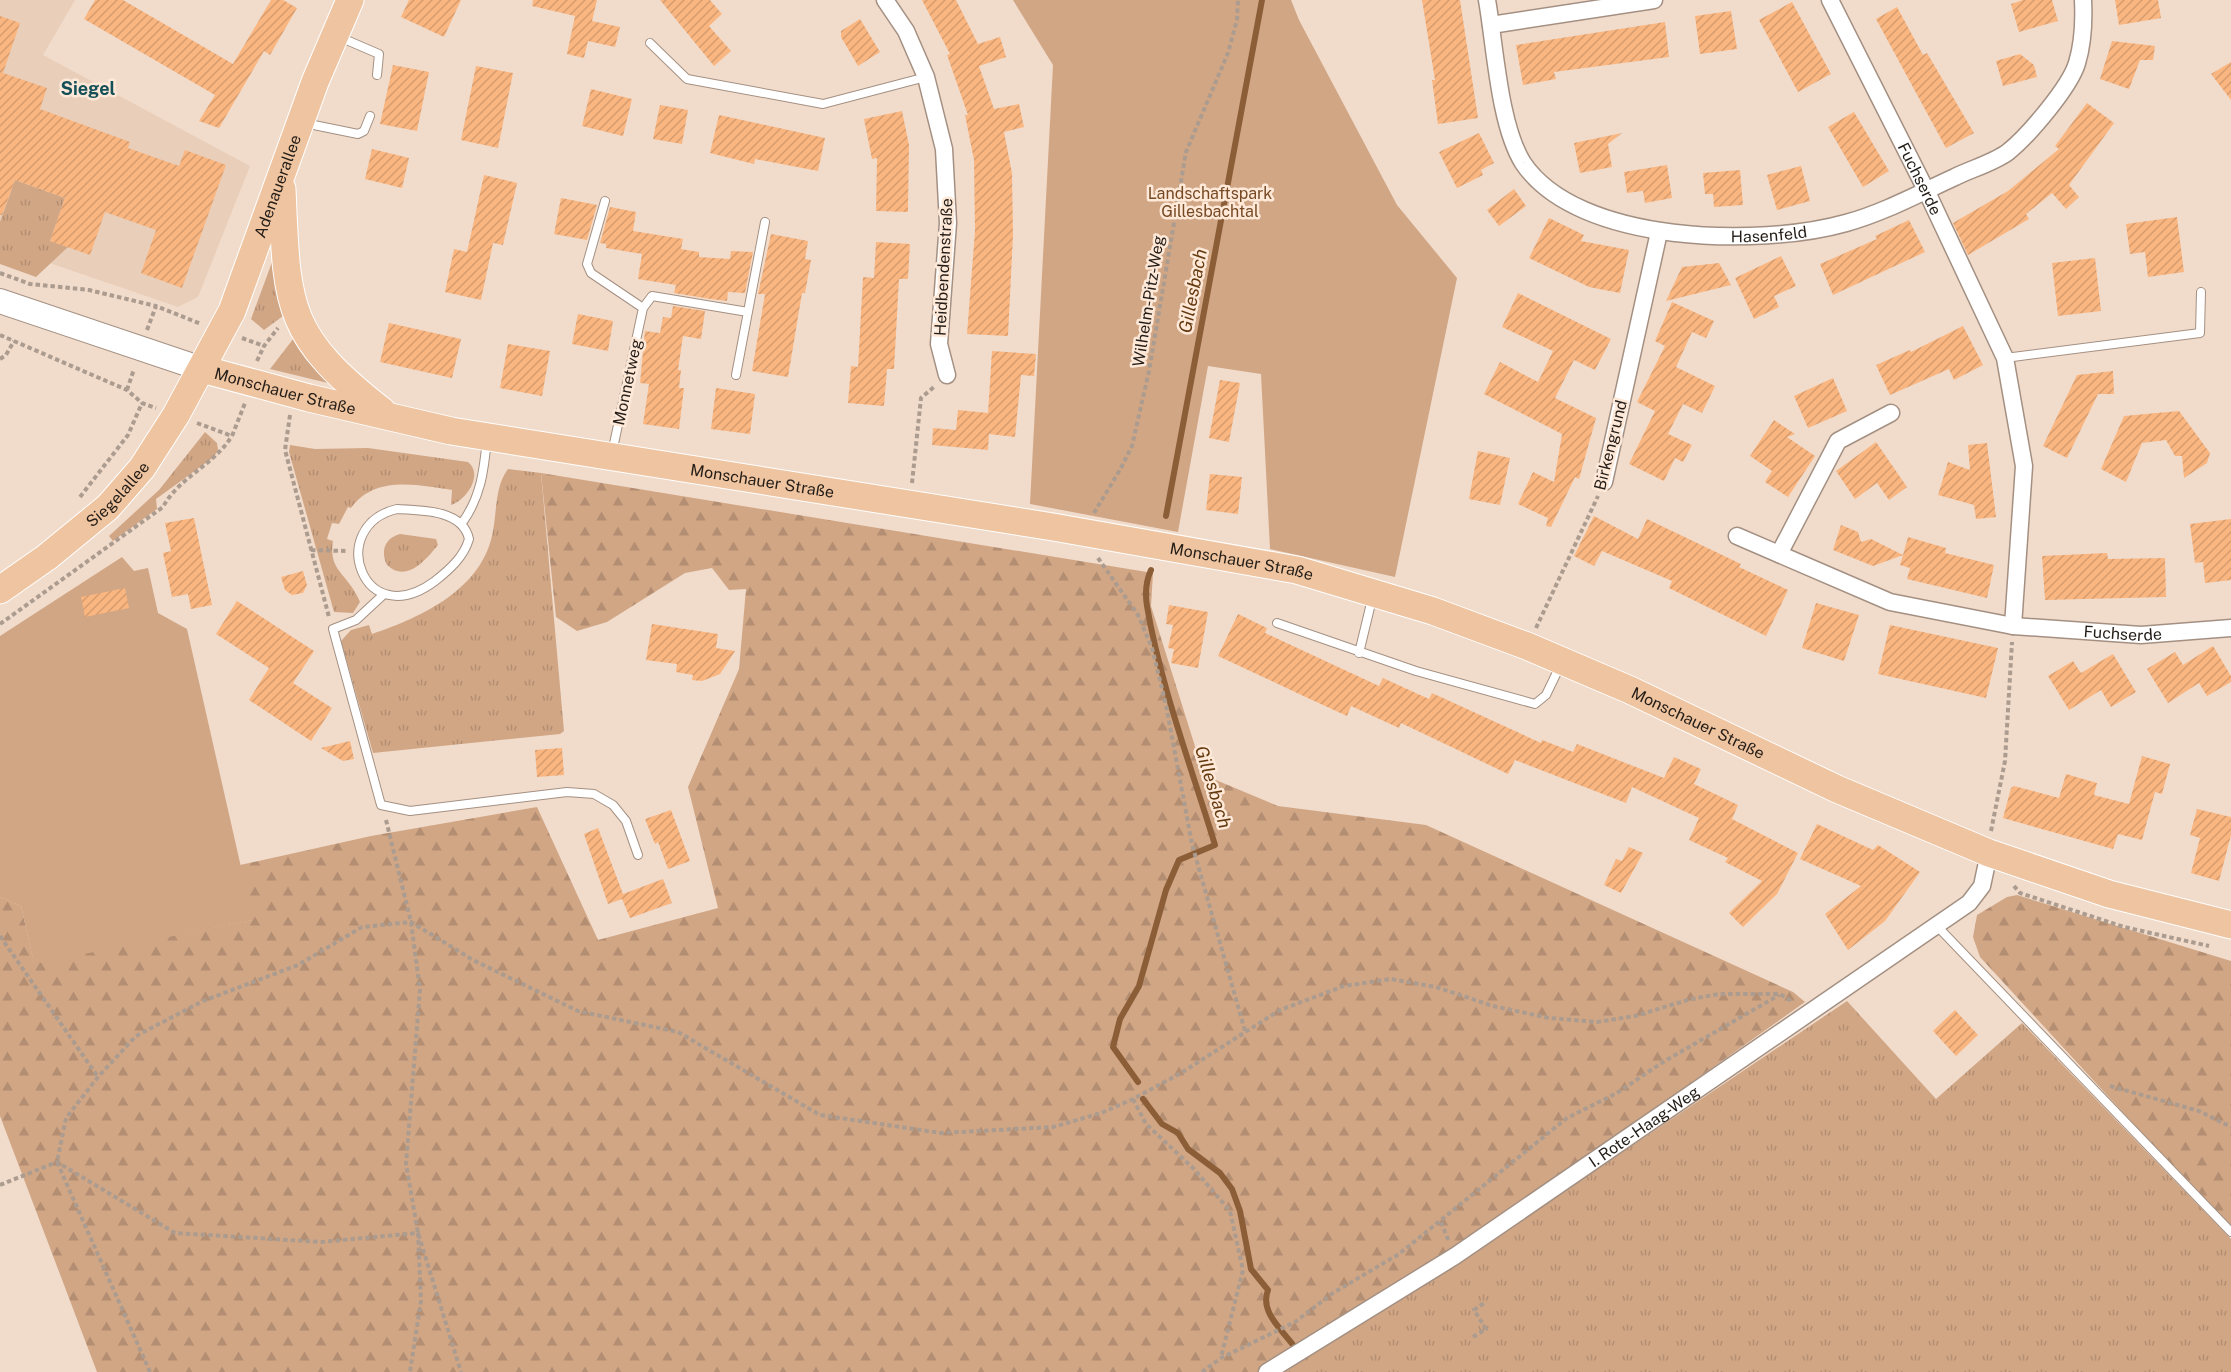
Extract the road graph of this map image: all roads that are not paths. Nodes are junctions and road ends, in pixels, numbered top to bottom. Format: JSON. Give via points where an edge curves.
{"nodes":[{"id":1,"x":350,"y":0,"type":"edge"},
{"id":2,"x":885,"y":0,"type":"edge"},
{"id":3,"x":1487,"y":0,"type":"edge"},
{"id":4,"x":1654,"y":0,"type":"edge"},
{"id":5,"x":1830,"y":0,"type":"edge"},
{"id":6,"x":2083,"y":0,"type":"edge"},
{"id":7,"x":1491,"y":25,"type":"junction"},
{"id":8,"x":334,"y":35,"type":"junction"},
{"id":9,"x":650,"y":43,"type":"dead end"},
{"id":10,"x":377,"y":75,"type":"dead end"},
{"id":11,"x":926,"y":77,"type":"junction"},
{"id":12,"x":370,"y":116,"type":"dead end"},
{"id":13,"x":301,"y":123,"type":"junction"},
{"id":14,"x":282,"y":176,"type":"junction"},
{"id":15,"x":1926,"y":190,"type":"junction"},
{"id":16,"x":605,"y":201,"type":"dead end"},
{"id":17,"x":765,"y":222,"type":"dead end"},
{"id":18,"x":1659,"y":232,"type":"junction"},
{"id":19,"x":2201,"y":292,"type":"dead end"},
{"id":20,"x":0,"y":301,"type":"edge"},
{"id":21,"x":643,"y":308,"type":"junction"},
{"id":22,"x":748,"y":312,"type":"junction"},
{"id":23,"x":2005,"y":358,"type":"junction"},
{"id":24,"x":202,"y":369,"type":"junction"},
{"id":25,"x":736,"y":375,"type":"dead end"},
{"id":26,"x":947,"y":375,"type":"road end"},
{"id":27,"x":1891,"y":413,"type":"dead end"},
{"id":28,"x":389,"y":417,"type":"junction"},
{"id":29,"x":488,"y":437,"type":"junction"},
{"id":30,"x":612,"y":456,"type":"junction"},
{"id":31,"x":1604,"y":482,"type":"road end"},
{"id":32,"x":462,"y":523,"type":"junction"},
{"id":33,"x":1737,"y":536,"type":"dead end"},
{"id":34,"x":1779,"y":554,"type":"junction"},
{"id":35,"x":0,"y":590,"type":"edge"},
{"id":36,"x":1373,"y":593,"type":"junction"},
{"id":37,"x":383,"y":595,"type":"junction"},
{"id":38,"x":1277,"y":623,"type":"dead end"},
{"id":39,"x":2013,"y":626,"type":"junction"},
{"id":40,"x":2231,"y":628,"type":"edge"},
{"id":41,"x":1359,"y":653,"type":"junction"},
{"id":42,"x":1562,"y":661,"type":"junction"},
{"id":43,"x":1989,"y":853,"type":"junction"},
{"id":44,"x":638,"y":855,"type":"dead end"},
{"id":45,"x":2230,"y":923,"type":"edge"},
{"id":46,"x":1936,"y":925,"type":"junction"},
{"id":47,"x":2231,"y":1232,"type":"edge"},
{"id":48,"x":1267,"y":1372,"type":"edge"}],
"edges":[{"from":1,"to":8,"type":"main road","name":"Adenauerallee"},
{"from":2,"to":11,"type":"street","name":"Heidbendenstraße","via":[[906,31]]},
{"from":3,"to":7,"type":"street","name":"Hasenfeld"},
{"from":4,"to":7,"type":"street"},
{"from":5,"to":15,"type":"street","name":"Fuchserde"},
{"from":6,"to":15,"type":"street","name":"Hasenfeld","via":[[2077,64],[2046,113],[2007,152]]},
{"from":7,"to":18,"type":"street","name":"Hasenfeld","via":[[1507,125],[1524,163],[1557,196],[1605,218]]},
{"from":8,"to":10,"type":"lane","via":[[376,51]]},
{"from":8,"to":13,"type":"main road","name":"Adenauerallee"},
{"from":9,"to":11,"type":"lane","via":[[687,79],[823,104]]},
{"from":11,"to":26,"type":"street","name":"Heidbendenstraße","via":[[945,160],[948,223],[939,344]]},
{"from":12,"to":13,"type":"lane","via":[[364,131],[358,134]]},
{"from":13,"to":14,"type":"main road","name":"Adenauerallee"},
{"from":14,"to":24,"type":"main road","name":"Adenauerallee","via":[[222,332]]},
{"from":14,"to":28,"type":"main road","via":[[285,255],[295,314],[325,362]]},
{"from":15,"to":18,"type":"street","name":"Hasenfeld","via":[[1847,223],[1791,235],[1746,237]]},
{"from":15,"to":23,"type":"street","name":"Fuchserde"},
{"from":16,"to":21,"type":"lane","via":[[587,264],[591,273]]},
{"from":17,"to":22,"type":"lane"},
{"from":18,"to":31,"type":"street","name":"Birkengrund"},
{"from":19,"to":23,"type":"lane","via":[[2200,333]]},
{"from":20,"to":24,"type":"main road"},
{"from":21,"to":22,"type":"lane","via":[[652,296]]},
{"from":21,"to":30,"type":"lane","name":"Monnetweg"},
{"from":22,"to":25,"type":"lane"},
{"from":23,"to":39,"type":"street","name":"Fuchserde","via":[[2024,466]]},
{"from":24,"to":28,"type":"main road","name":"Monschauer Straße"},
{"from":24,"to":35,"type":"main road","name":"Siegelallee","via":[[142,468],[108,507]]},
{"from":27,"to":34,"type":"street","via":[[1838,441]]},
{"from":28,"to":29,"type":"main road","name":"Monschauer Straße"},
{"from":29,"to":30,"type":"main road","name":"Monschauer Straße"},
{"from":29,"to":32,"type":"lane","via":[[474,506]]},
{"from":30,"to":36,"type":"main road","name":"Monschauer Straße","via":[[1093,545],[1297,570]]},
{"from":32,"to":37,"type":"lane","via":[[469,539],[467,548],[444,574],[412,596]]},
{"from":32,"to":37,"type":"lane","via":[[452,517],[412,510],[385,512],[372,521],[363,532],[358,553],[363,574]]},
{"from":33,"to":34,"type":"street","name":"Fuchserde"},
{"from":34,"to":39,"type":"street","name":"Fuchserde","via":[[1890,602]]},
{"from":36,"to":41,"type":"lane"},
{"from":36,"to":42,"type":"main road","name":"Monschauer Straße","via":[[1433,611]]},
{"from":37,"to":44,"type":"lane","via":[[356,620],[333,629],[381,805],[410,811],[567,792],[594,794],[613,805],[626,821]]},
{"from":38,"to":41,"type":"lane"},
{"from":39,"to":40,"type":"street","name":"Fuchserde","via":[[2141,635]]},
{"from":41,"to":42,"type":"lane","via":[[1535,704],[1546,695]]},
{"from":42,"to":43,"type":"main road","name":"Monschauer Straße","via":[[1837,789]]},
{"from":43,"to":45,"type":"main road","name":"Monschauer Straße","via":[[2109,894]]},
{"from":43,"to":46,"type":"street","name":"I. Rote-Haag-Weg","via":[[1982,886],[1969,903]]},
{"from":46,"to":47,"type":"lane"},
{"from":46,"to":48,"type":"street","name":"I. Rote-Haag-Weg","via":[[1455,1256]]}]}
